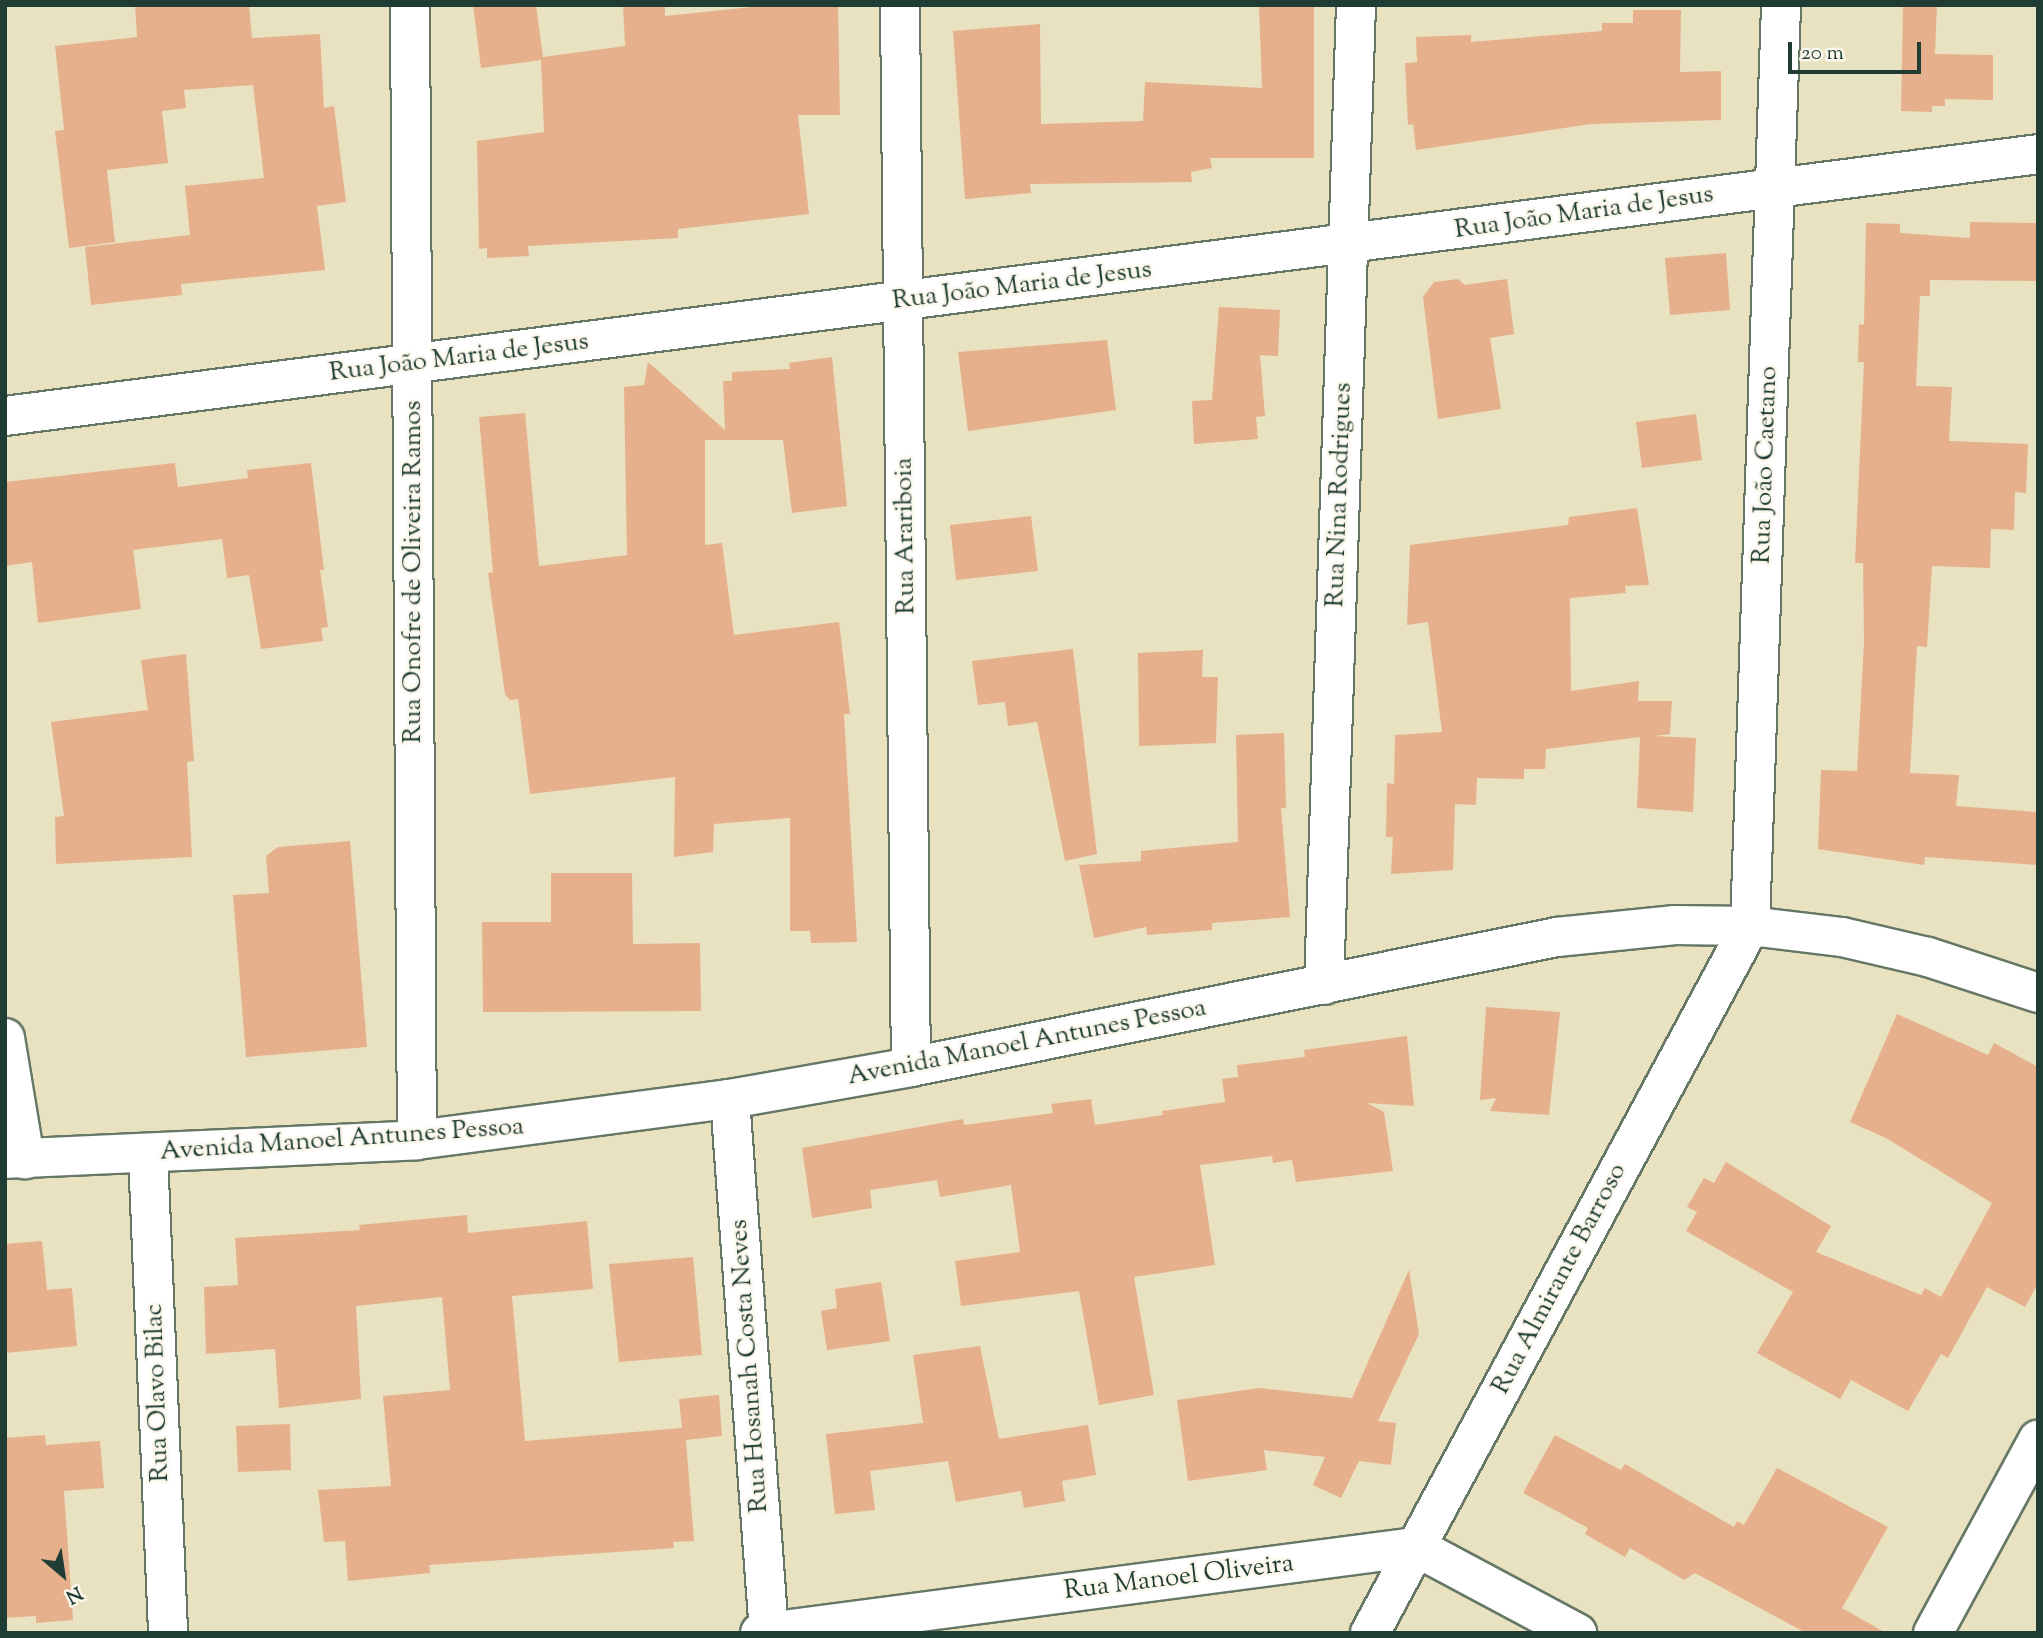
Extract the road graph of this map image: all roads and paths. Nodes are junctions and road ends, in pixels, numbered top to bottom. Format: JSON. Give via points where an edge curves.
{"nodes":[{"id":1,"x":410,"y":5,"type":"edge"},
{"id":2,"x":900,"y":5,"type":"edge"},
{"id":3,"x":1356,"y":5,"type":"edge"},
{"id":4,"x":1781,"y":5,"type":"edge"},
{"id":5,"x":2038,"y":155,"type":"edge"},
{"id":6,"x":1775,"y":187,"type":"junction"},
{"id":7,"x":1349,"y":244,"type":"junction"},
{"id":8,"x":903,"y":301,"type":"junction"},
{"id":9,"x":413,"y":365,"type":"junction"},
{"id":10,"x":5,"y":416,"type":"edge"},
{"id":11,"x":1750,"y":926,"type":"junction"},
{"id":12,"x":1324,"y":985,"type":"junction"},
{"id":13,"x":2038,"y":993,"type":"edge"},
{"id":14,"x":5,"y":1038,"type":"edge"},
{"id":15,"x":911,"y":1068,"type":"junction"},
{"id":16,"x":730,"y":1099,"type":"junction"},
{"id":17,"x":417,"y":1140,"type":"junction"},
{"id":18,"x":148,"y":1154,"type":"junction"},
{"id":19,"x":15,"y":1159,"type":"edge"},
{"id":20,"x":2038,"y":1440,"type":"edge"},
{"id":21,"x":1416,"y":1547,"type":"junction"},
{"id":22,"x":766,"y":1632,"type":"edge"},
{"id":23,"x":168,"y":1633,"type":"edge"},
{"id":24,"x":1370,"y":1633,"type":"edge"},
{"id":25,"x":1577,"y":1633,"type":"edge"},
{"id":26,"x":1933,"y":1633,"type":"edge"}],
"edges":[{"from":1,"to":9,"type":"street","name":"Rua Onofre de Oliveira Ramos"},
{"from":2,"to":8,"type":"street","name":"Rua Arariboia"},
{"from":3,"to":7,"type":"street","name":"Rua Nina Rodrigues"},
{"from":4,"to":6,"type":"street","name":"Rua João Caetano"},
{"from":5,"to":6,"type":"street","name":"Rua João Maria de Jesus"},
{"from":6,"to":7,"type":"street","name":"Rua João Maria de Jesus"},
{"from":6,"to":11,"type":"street","name":"Rua João Caetano"},
{"from":7,"to":8,"type":"street","name":"Rua João Maria de Jesus"},
{"from":7,"to":12,"type":"street","name":"Rua Nina Rodrigues"},
{"from":8,"to":9,"type":"street","name":"Rua João Maria de Jesus"},
{"from":8,"to":15,"type":"street","name":"Rua Arariboia"},
{"from":9,"to":10,"type":"street","name":"Rua João Maria de Jesus"},
{"from":9,"to":17,"type":"street","name":"Rua Onofre de Oliveira Ramos"},
{"from":11,"to":12,"type":"street","name":"Avenida Manoel Antunes Pessoa","via":[[1675,925],[1557,937]]},
{"from":11,"to":13,"type":"street","name":"Avenida Manoel Antunes Pessoa","via":[[1854,940]]},
{"from":11,"to":21,"type":"street","name":"Rua Almirante Barroso"},
{"from":12,"to":15,"type":"street","name":"Avenida Manoel Antunes Pessoa"},
{"from":14,"to":19,"type":"street"},
{"from":15,"to":16,"type":"street","name":"Avenida Manoel Antunes Pessoa"},
{"from":16,"to":17,"type":"street","name":"Avenida Manoel Antunes Pessoa"},
{"from":16,"to":22,"type":"street","name":"Rua Hosanah Costa Neves"},
{"from":17,"to":18,"type":"street","name":"Avenida Manoel Antunes Pessoa"},
{"from":18,"to":19,"type":"street","name":"Avenida Manoel Antunes Pessoa"},
{"from":18,"to":23,"type":"street","name":"Rua Olavo Bilac"},
{"from":20,"to":26,"type":"street"},
{"from":21,"to":22,"type":"street","name":"Rua Manoel Oliveira"},
{"from":21,"to":24,"type":"street","name":"Rua Almirante Barroso"},
{"from":21,"to":25,"type":"street"}]}
